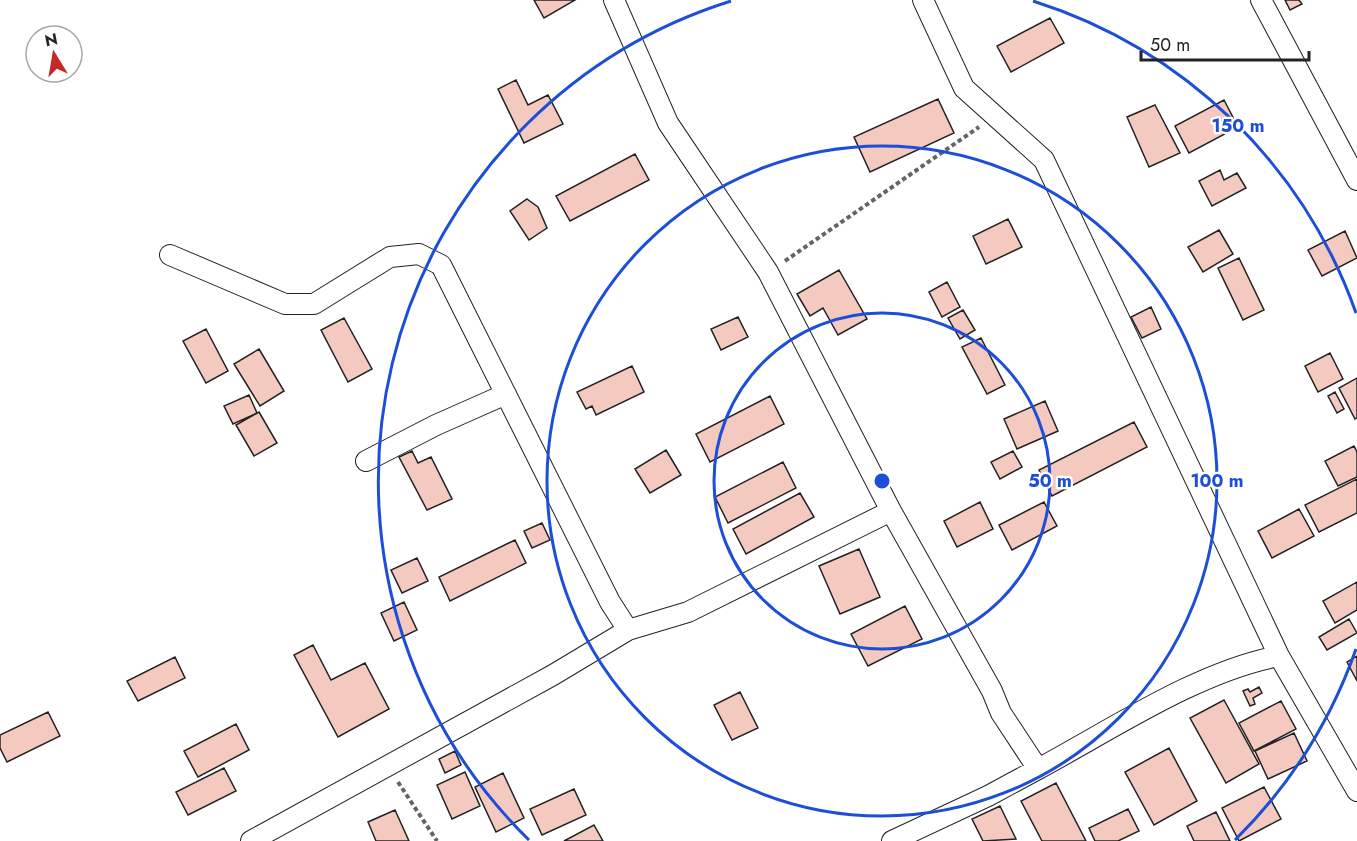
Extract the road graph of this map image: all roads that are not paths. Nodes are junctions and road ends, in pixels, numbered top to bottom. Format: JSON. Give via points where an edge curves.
{"nodes":[{"id":1,"x":614,"y":0,"type":"edge"},
{"id":2,"x":923,"y":0,"type":"edge"},
{"id":3,"x":1261,"y":0,"type":"edge"},
{"id":4,"x":1357,"y":180,"type":"edge"},
{"id":5,"x":170,"y":255,"type":"dead end"},
{"id":6,"x":506,"y":394,"type":"junction"},
{"id":7,"x":366,"y":461,"type":"dead end"},
{"id":8,"x":891,"y":511,"type":"junction"},
{"id":9,"x":628,"y":630,"type":"junction"},
{"id":10,"x":1279,"y":656,"type":"junction"},
{"id":11,"x":1038,"y":769,"type":"junction"},
{"id":12,"x":1357,"y":791,"type":"edge"},
{"id":13,"x":251,"y":841,"type":"edge"},
{"id":14,"x":892,"y":841,"type":"edge"}],
"edges":[{"from":1,"to":8,"type":"street","via":[[668,123],[768,272]]},
{"from":2,"to":10,"type":"street","via":[[964,88],[1044,160]]},
{"from":3,"to":4,"type":"street"},
{"from":5,"to":6,"type":"street","via":[[285,304],[314,304],[390,257],[419,254],[441,265]]},
{"from":6,"to":7,"type":"street"},
{"from":6,"to":9,"type":"street","via":[[610,602]]},
{"from":8,"to":9,"type":"street","via":[[688,612]]},
{"from":8,"to":11,"type":"street","via":[[1001,712]]},
{"from":9,"to":13,"type":"street"},
{"from":10,"to":11,"type":"street","via":[[1247,662],[1200,681]]},
{"from":10,"to":12,"type":"street"},
{"from":11,"to":14,"type":"street"}]}
